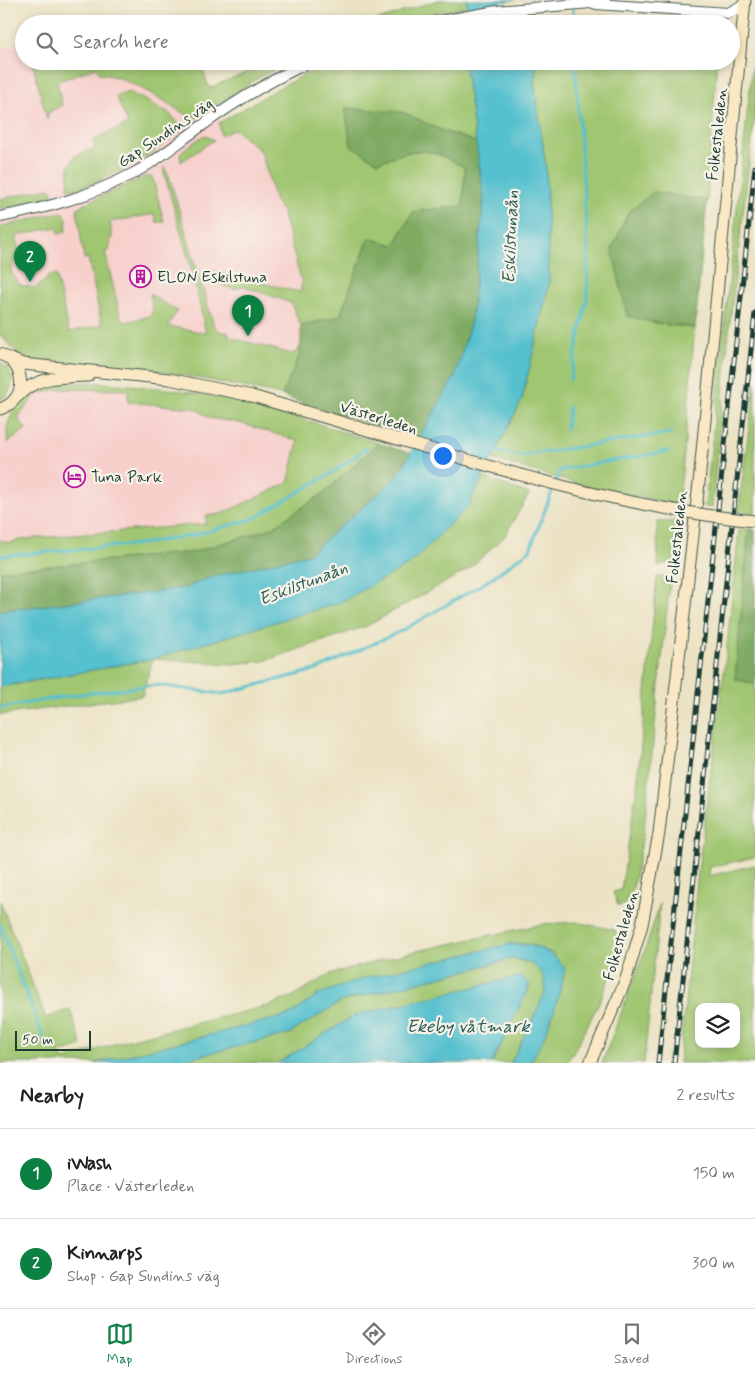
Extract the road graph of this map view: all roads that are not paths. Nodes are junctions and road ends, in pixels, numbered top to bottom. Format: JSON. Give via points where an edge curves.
{"nodes":[{"id":1,"x":604,"y":0,"type":"edge"},
{"id":2,"x":742,"y":1,"type":"edge"},
{"id":3,"x":591,"y":3,"type":"junction"},
{"id":4,"x":467,"y":15,"type":"edge"},
{"id":5,"x":740,"y":23,"type":"edge"},
{"id":6,"x":294,"y":70,"type":"edge"},
{"id":7,"x":736,"y":70,"type":"edge"},
{"id":8,"x":0,"y":217,"type":"edge"},
{"id":9,"x":4,"y":354,"type":"edge"},
{"id":10,"x":111,"y":374,"type":"junction"},
{"id":11,"x":18,"y":396,"type":"junction"},
{"id":12,"x":0,"y":409,"type":"edge"},
{"id":13,"x":755,"y":521,"type":"edge"},
{"id":14,"x":590,"y":1063,"type":"edge"}],
"edges":[{"from":1,"to":3,"type":"street"},
{"from":2,"to":3,"type":"street","via":[[728,13]]},
{"from":2,"to":5,"type":"main road","name":"Folkestaleden"},
{"from":3,"to":4,"type":"street"},
{"from":6,"to":8,"type":"street","name":"Gap Sundins väg","via":[[233,104],[134,173],[96,192]]},
{"from":7,"to":14,"type":"main road","name":"Folkestaleden","via":[[699,484],[659,833],[642,925],[626,979]]},
{"from":9,"to":10,"type":"main road","name":"Västerleden","via":[[23,364]]},
{"from":9,"to":11,"type":"main road","via":[[20,375]]},
{"from":10,"to":11,"type":"main road","name":"Västerleden","via":[[57,377],[27,386]]},
{"from":10,"to":13,"type":"main road","name":"Västerleden","bridge":true,"via":[[209,386],[569,490],[687,513]]},
{"from":11,"to":12,"type":"main road","name":"Västerleden"}]}
